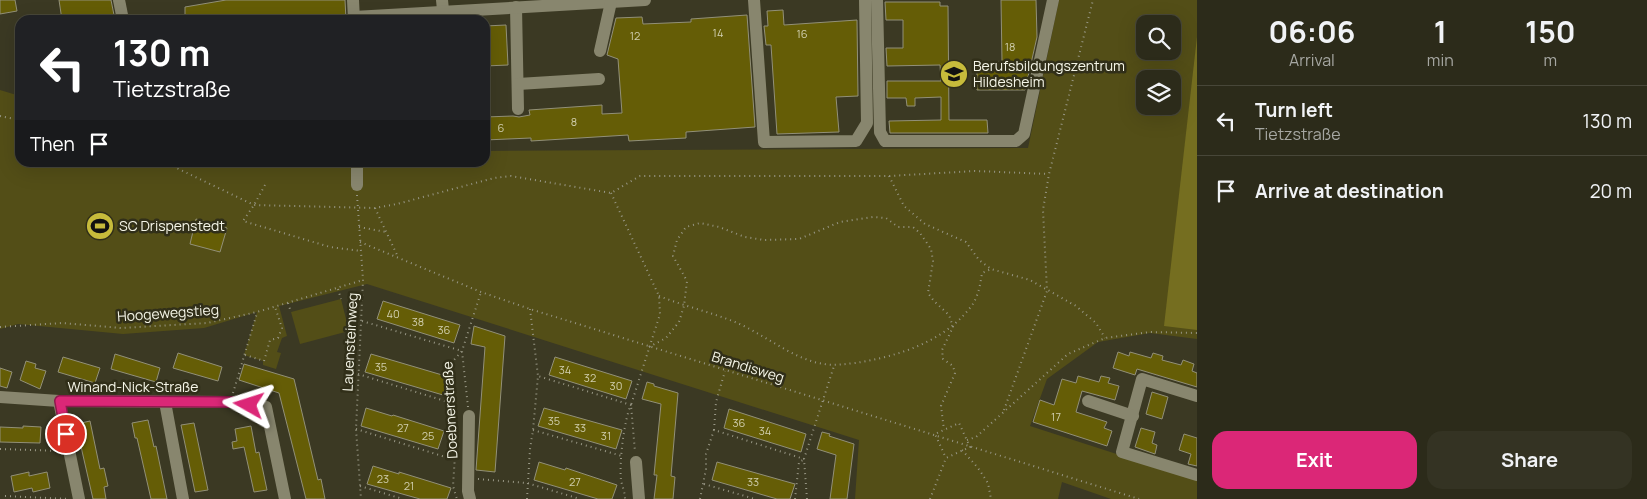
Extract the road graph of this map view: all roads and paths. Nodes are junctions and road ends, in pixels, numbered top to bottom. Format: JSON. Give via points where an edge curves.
{"nodes":[{"id":1,"x":120,"y":0,"type":"edge"},
{"id":2,"x":353,"y":0,"type":"edge"},
{"id":3,"x":645,"y":0,"type":"edge"},
{"id":4,"x":754,"y":0,"type":"edge"},
{"id":5,"x":865,"y":0,"type":"edge"},
{"id":6,"x":877,"y":0,"type":"edge"},
{"id":7,"x":1053,"y":0,"type":"edge"},
{"id":8,"x":1093,"y":0,"type":"edge"},
{"id":9,"x":603,"y":2,"type":"edge"},
{"id":10,"x":516,"y":8,"type":"junction"},
{"id":11,"x":446,"y":9,"type":"edge"},
{"id":12,"x":122,"y":15,"type":"edge"},
{"id":13,"x":354,"y":15,"type":"edge"},
{"id":14,"x":409,"y":15,"type":"edge"},
{"id":15,"x":600,"y":51,"type":"dead end"},
{"id":16,"x":600,"y":79,"type":"dead end"},
{"id":17,"x":518,"y":84,"type":"junction"},
{"id":18,"x":518,"y":109,"type":"dead end"},
{"id":19,"x":0,"y":116,"type":"edge"},
{"id":20,"x":15,"y":119,"type":"edge"},
{"id":21,"x":174,"y":167,"type":"edge"},
{"id":22,"x":357,"y":167,"type":"edge"},
{"id":23,"x":1049,"y":174,"type":"junction"},
{"id":24,"x":889,"y":176,"type":"junction"},
{"id":25,"x":266,"y":185,"type":"dead end"},
{"id":26,"x":357,"y":185,"type":"joint"},
{"id":27,"x":611,"y":193,"type":"junction"},
{"id":28,"x":254,"y":205,"type":"junction"},
{"id":29,"x":358,"y":206,"type":"junction"},
{"id":30,"x":375,"y":208,"type":"junction"},
{"id":31,"x":359,"y":227,"type":"junction"},
{"id":32,"x":387,"y":232,"type":"junction"},
{"id":33,"x":360,"y":242,"type":"junction"},
{"id":34,"x":360,"y":251,"type":"junction"},
{"id":35,"x":397,"y":256,"type":"junction"},
{"id":36,"x":991,"y":269,"type":"junction"},
{"id":37,"x":363,"y":280,"type":"junction"},
{"id":38,"x":338,"y":289,"type":"junction"},
{"id":39,"x":1047,"y":291,"type":"junction"},
{"id":40,"x":482,"y":292,"type":"junction"},
{"id":41,"x":659,"y":296,"type":"junction"},
{"id":42,"x":341,"y":299,"type":"dead end"},
{"id":43,"x":288,"y":303,"type":"junction"},
{"id":44,"x":684,"y":306,"type":"junction"},
{"id":45,"x":276,"y":307,"type":"junction"},
{"id":46,"x":530,"y":309,"type":"junction"},
{"id":47,"x":257,"y":312,"type":"junction"},
{"id":48,"x":291,"y":312,"type":"dead end"},
{"id":49,"x":361,"y":320,"type":"junction"},
{"id":50,"x":0,"y":327,"type":"edge"},
{"id":51,"x":952,"y":327,"type":"junction"},
{"id":52,"x":1197,"y":334,"type":"edge"},
{"id":53,"x":1105,"y":338,"type":"junction"},
{"id":54,"x":649,"y":347,"type":"junction"},
{"id":55,"x":462,"y":351,"type":"junction"},
{"id":56,"x":244,"y":355,"type":"junction"},
{"id":57,"x":834,"y":365,"type":"junction"},
{"id":58,"x":724,"y":371,"type":"junction"},
{"id":59,"x":358,"y":374,"type":"junction"},
{"id":60,"x":538,"y":376,"type":"junction"},
{"id":61,"x":1197,"y":396,"type":"edge"},
{"id":62,"x":0,"y":397,"type":"edge"},
{"id":63,"x":823,"y":400,"type":"junction"},
{"id":64,"x":60,"y":401,"type":"junction"},
{"id":65,"x":1088,"y":401,"type":"dead end"},
{"id":66,"x":165,"y":402,"type":"junction"},
{"id":67,"x":231,"y":402,"type":"junction"},
{"id":68,"x":449,"y":403,"type":"junction"},
{"id":69,"x":631,"y":405,"type":"junction"},
{"id":70,"x":1004,"y":410,"type":"junction"},
{"id":71,"x":469,"y":416,"type":"joint"},
{"id":72,"x":1133,"y":416,"type":"junction"},
{"id":73,"x":356,"y":429,"type":"junction"},
{"id":74,"x":533,"y":430,"type":"junction"},
{"id":75,"x":714,"y":430,"type":"junction"},
{"id":76,"x":944,"y":430,"type":"junction"},
{"id":77,"x":935,"y":434,"type":"junction"},
{"id":78,"x":967,"y":440,"type":"junction"},
{"id":79,"x":970,"y":447,"type":"junction"},
{"id":80,"x":0,"y":449,"type":"edge"},
{"id":81,"x":962,"y":450,"type":"junction"},
{"id":82,"x":69,"y":451,"type":"junction"},
{"id":83,"x":622,"y":456,"type":"junction"},
{"id":84,"x":946,"y":458,"type":"junction"},
{"id":85,"x":804,"y":459,"type":"junction"},
{"id":86,"x":455,"y":460,"type":"junction"},
{"id":87,"x":636,"y":462,"type":"joint"},
{"id":88,"x":1197,"y":475,"type":"edge"},
{"id":89,"x":468,"y":478,"type":"junction"},
{"id":90,"x":527,"y":482,"type":"junction"},
{"id":91,"x":704,"y":484,"type":"junction"},
{"id":92,"x":360,"y":486,"type":"junction"},
{"id":93,"x":5,"y":496,"type":"dead end"},
{"id":94,"x":79,"y":499,"type":"edge"},
{"id":95,"x":183,"y":499,"type":"edge"},
{"id":96,"x":285,"y":499,"type":"edge"},
{"id":97,"x":361,"y":499,"type":"edge"},
{"id":98,"x":403,"y":499,"type":"edge"},
{"id":99,"x":457,"y":499,"type":"edge"},
{"id":100,"x":470,"y":499,"type":"edge"},
{"id":101,"x":527,"y":499,"type":"edge"},
{"id":102,"x":580,"y":499,"type":"edge"},
{"id":103,"x":625,"y":499,"type":"edge"},
{"id":104,"x":639,"y":499,"type":"edge"},
{"id":105,"x":700,"y":499,"type":"edge"},
{"id":106,"x":755,"y":499,"type":"edge"},
{"id":107,"x":795,"y":499,"type":"edge"},
{"id":108,"x":807,"y":499,"type":"edge"},
{"id":109,"x":930,"y":499,"type":"edge"},
{"id":110,"x":991,"y":499,"type":"edge"},
{"id":111,"x":1139,"y":499,"type":"edge"}],
"edges":[{"from":1,"to":12,"type":"street"},
{"from":2,"to":13,"type":"street"},
{"from":3,"to":9,"type":"street"},
{"from":4,"to":5,"type":"street","via":[[764,142],[856,142],[867,123]]},
{"from":6,"to":7,"type":"street","via":[[880,132],[885,141],[1016,141],[1024,134]]},
{"from":8,"to":23,"type":"path"},
{"from":9,"to":10,"type":"street"},
{"from":9,"to":15,"type":"street"},
{"from":10,"to":11,"type":"street"},
{"from":10,"to":17,"type":"street"},
{"from":11,"to":14,"type":"street"},
{"from":16,"to":17,"type":"street"},
{"from":17,"to":18,"type":"street"},
{"from":19,"to":20,"type":"path"},
{"from":21,"to":28,"type":"path"},
{"from":22,"to":26,"type":"street"},
{"from":23,"to":24,"type":"path","via":[[975,171]]},
{"from":23,"to":39,"type":"path","via":[[1043,210]]},
{"from":24,"to":27,"type":"path","via":[[640,176]]},
{"from":24,"to":36,"type":"path","via":[[904,206],[925,224],[966,242],[979,260]]},
{"from":25,"to":28,"type":"path"},
{"from":26,"to":29,"type":"path","name":"Lauensteinweg"},
{"from":27,"to":30,"type":"path","via":[[511,176]]},
{"from":27,"to":41,"type":"path"},
{"from":28,"to":29,"type":"path"},
{"from":28,"to":34,"type":"path","via":[[243,221],[330,247]]},
{"from":29,"to":30,"type":"path"},
{"from":29,"to":31,"type":"path","name":"Lauensteinweg"},
{"from":30,"to":32,"type":"path"},
{"from":31,"to":32,"type":"path"},
{"from":31,"to":33,"type":"path","name":"Lauensteinweg"},
{"from":32,"to":35,"type":"path"},
{"from":33,"to":34,"type":"path","name":"Lauensteinweg"},
{"from":33,"to":35,"type":"path","name":"Brandisweg"},
{"from":34,"to":37,"type":"path","name":"Lauensteinweg"},
{"from":35,"to":40,"type":"path","name":"Brandisweg"},
{"from":36,"to":39,"type":"path","via":[[1030,280]]},
{"from":36,"to":51,"type":"path","via":[[982,273],[979,291],[971,308]]},
{"from":37,"to":38,"type":"path","name":"Hoogewegstieg"},
{"from":37,"to":49,"type":"path","name":"Lauensteinweg"},
{"from":38,"to":42,"type":"path"},
{"from":38,"to":43,"type":"path","name":"Hoogewegstieg"},
{"from":39,"to":53,"type":"path","via":[[1076,306],[1096,323]]},
{"from":39,"to":70,"type":"path"},
{"from":40,"to":46,"type":"path","name":"Brandisweg"},
{"from":40,"to":55,"type":"path","name":"Doebnerstraße"},
{"from":41,"to":44,"type":"path"},
{"from":41,"to":54,"type":"path","via":[[660,314]]},
{"from":43,"to":45,"type":"path","name":"Hoogewegstieg"},
{"from":43,"to":48,"type":"path"},
{"from":44,"to":51,"type":"path","via":[[687,281],[673,256],[677,240],[686,227],[700,223],[745,237],[790,239],[840,222],[886,218],[898,227],[913,227],[932,250],[928,293],[949,315]]},
{"from":44,"to":54,"type":"path","via":[[679,322],[666,338]]},
{"from":44,"to":57,"type":"path","via":[[735,322],[804,358]]},
{"from":45,"to":47,"type":"path","name":"Hoogewegstieg"},
{"from":45,"to":56,"type":"path","via":[[282,328],[278,338],[270,340],[264,361]]},
{"from":46,"to":54,"type":"path","name":"Brandisweg"},
{"from":46,"to":60,"type":"path"},
{"from":47,"to":50,"type":"path","name":"Hoogewegstieg","via":[[207,323],[121,328],[62,323]]},
{"from":47,"to":56,"type":"path"},
{"from":49,"to":55,"type":"path"},
{"from":49,"to":59,"type":"path","name":"Lauensteinweg"},
{"from":51,"to":57,"type":"path","via":[[914,348],[874,360]]},
{"from":51,"to":76,"type":"path","via":[[942,350],[943,359],[953,366],[956,373],[941,406]]},
{"from":52,"to":53,"type":"path","via":[[1150,332]]},
{"from":53,"to":70,"type":"path","via":[[1068,354]]},
{"from":54,"to":58,"type":"path","name":"Brandisweg"},
{"from":54,"to":69,"type":"path"},
{"from":55,"to":68,"type":"path","via":[[454,360]]},
{"from":55,"to":71,"type":"path","name":"Doebnerstraße"},
{"from":56,"to":67,"type":"path"},
{"from":57,"to":63,"type":"path"},
{"from":58,"to":63,"type":"path","name":"Brandisweg"},
{"from":58,"to":75,"type":"path","via":[[716,402]]},
{"from":59,"to":68,"type":"path"},
{"from":59,"to":73,"type":"path","name":"Lauensteinweg"},
{"from":60,"to":69,"type":"path"},
{"from":60,"to":74,"type":"path"},
{"from":61,"to":72,"type":"street","via":[[1142,379]]},
{"from":62,"to":64,"type":"street","name":"Winand-Nick-Straße"},
{"from":63,"to":77,"type":"path","name":"Brandisweg"},
{"from":63,"to":85,"type":"path"},
{"from":64,"to":66,"type":"street","name":"Winand-Nick-Straße"},
{"from":64,"to":82,"type":"street"},
{"from":65,"to":72,"type":"street"},
{"from":66,"to":67,"type":"street","name":"Winand-Nick-Straße"},
{"from":66,"to":95,"type":"street"},
{"from":67,"to":96,"type":"street","name":"Winand-Nick-Straße","via":[[266,407]]},
{"from":68,"to":86,"type":"path","via":[[456,440]]},
{"from":69,"to":83,"type":"path"},
{"from":69,"to":87,"type":"path"},
{"from":70,"to":78,"type":"path","via":[[976,436]]},
{"from":71,"to":89,"type":"street","name":"Doebnerstraße"},
{"from":72,"to":88,"type":"street","via":[[1122,452]]},
{"from":73,"to":86,"type":"path"},
{"from":73,"to":92,"type":"path","name":"Lauensteinweg"},
{"from":74,"to":83,"type":"path"},
{"from":74,"to":90,"type":"path"},
{"from":75,"to":85,"type":"path"},
{"from":75,"to":91,"type":"path","via":[[706,454]]},
{"from":76,"to":77,"type":"path"},
{"from":76,"to":78,"type":"path","via":[[959,423]]},
{"from":77,"to":79,"type":"path","name":"Brandisweg"},
{"from":77,"to":84,"type":"path"},
{"from":78,"to":79,"type":"path"},
{"from":79,"to":81,"type":"path"},
{"from":79,"to":111,"type":"path","name":"Brandisweg"},
{"from":80,"to":82,"type":"path"},
{"from":81,"to":84,"type":"path"},
{"from":81,"to":110,"type":"path","via":[[988,483]]},
{"from":82,"to":94,"type":"street"},
{"from":83,"to":103,"type":"path","via":[[621,480]]},
{"from":84,"to":109,"type":"path"},
{"from":85,"to":107,"type":"path","via":[[799,462]]},
{"from":85,"to":108,"type":"path"},
{"from":86,"to":99,"type":"path","via":[[453,486]]},
{"from":87,"to":104,"type":"street"},
{"from":89,"to":90,"type":"path"},
{"from":89,"to":100,"type":"street","name":"Doebnerstraße"},
{"from":90,"to":101,"type":"path"},
{"from":90,"to":102,"type":"path"},
{"from":91,"to":105,"type":"path"},
{"from":91,"to":106,"type":"path"},
{"from":92,"to":97,"type":"path","name":"Lauensteinweg"},
{"from":92,"to":98,"type":"path"},
{"from":93,"to":94,"type":"path"}]}
